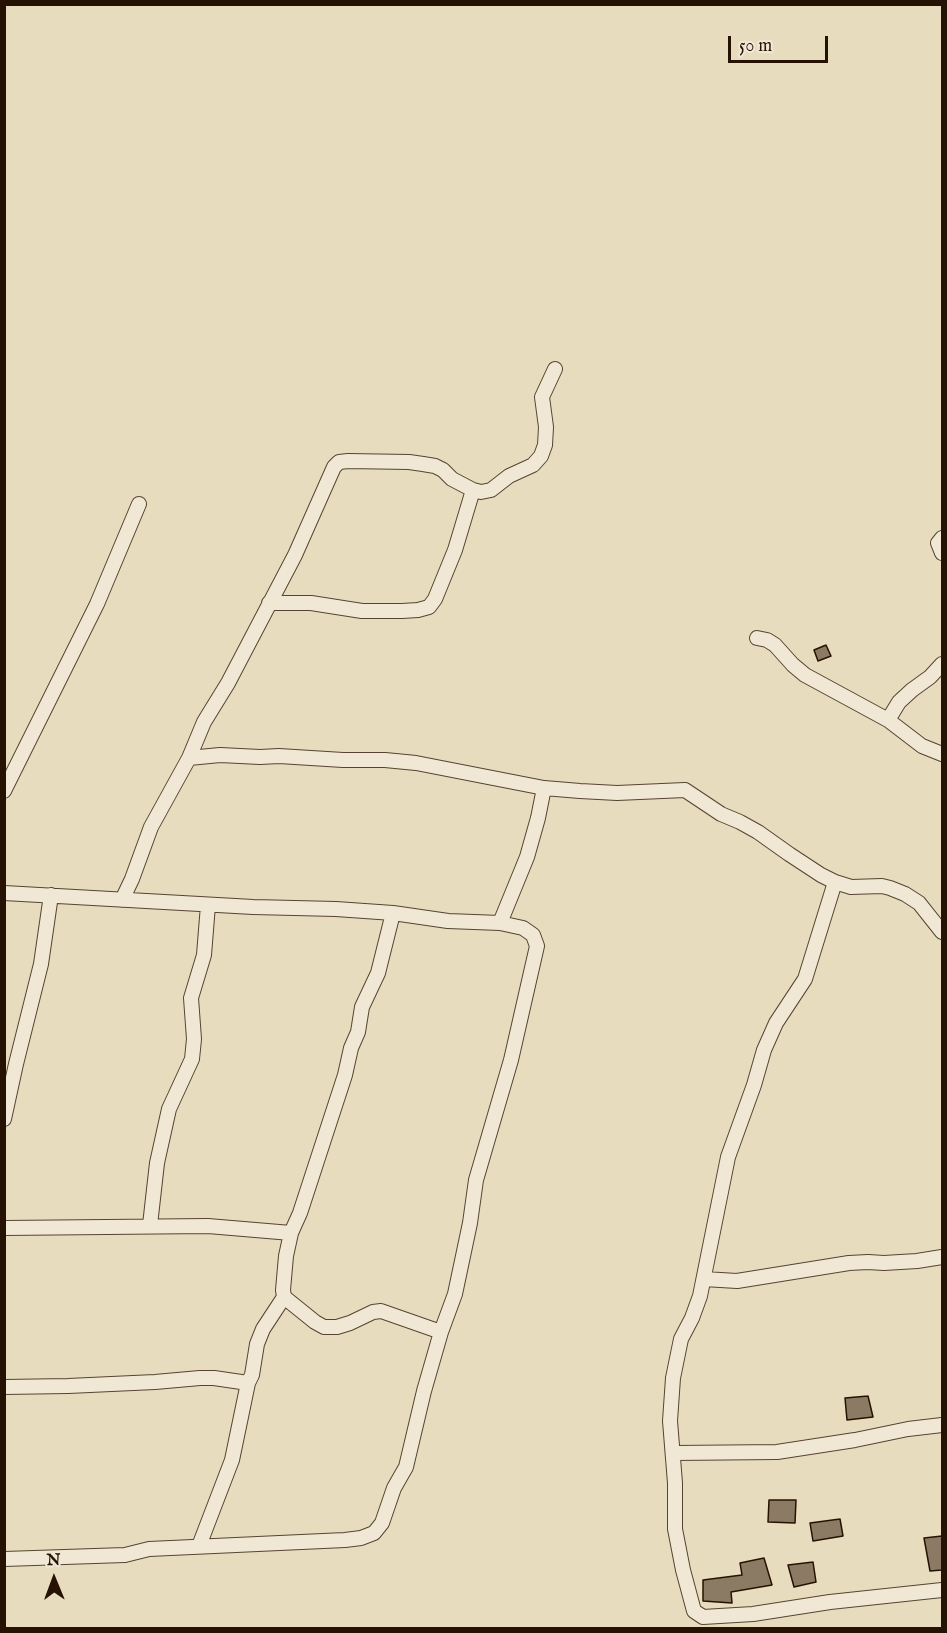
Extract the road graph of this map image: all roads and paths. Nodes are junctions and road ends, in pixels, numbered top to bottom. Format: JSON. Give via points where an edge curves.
{"nodes":[{"id":1,"x":555,"y":369,"type":"dead end"},
{"id":2,"x":473,"y":490,"type":"junction"},
{"id":3,"x":139,"y":504,"type":"dead end"},
{"id":4,"x":942,"y":538,"type":"edge"},
{"id":5,"x":942,"y":553,"type":"edge"},
{"id":6,"x":269,"y":603,"type":"junction"},
{"id":7,"x":757,"y":638,"type":"dead end"},
{"id":8,"x":942,"y":664,"type":"edge"},
{"id":9,"x":888,"y":720,"type":"junction"},
{"id":10,"x":942,"y":754,"type":"edge"},
{"id":11,"x":189,"y":758,"type":"junction"},
{"id":12,"x":544,"y":788,"type":"junction"},
{"id":13,"x":4,"y":791,"type":"edge"},
{"id":14,"x":835,"y":882,"type":"junction"},
{"id":15,"x":4,"y":893,"type":"edge"},
{"id":16,"x":51,"y":895,"type":"junction"},
{"id":17,"x":122,"y":900,"type":"junction"},
{"id":18,"x":208,"y":904,"type":"junction"},
{"id":19,"x":393,"y":913,"type":"junction"},
{"id":20,"x":500,"y":923,"type":"junction"},
{"id":21,"x":942,"y":932,"type":"edge"},
{"id":22,"x":10,"y":1064,"type":"edge"},
{"id":23,"x":4,"y":1119,"type":"edge"},
{"id":24,"x":150,"y":1225,"type":"junction"},
{"id":25,"x":4,"y":1228,"type":"edge"},
{"id":26,"x":291,"y":1233,"type":"junction"},
{"id":27,"x":942,"y":1257,"type":"edge"},
{"id":28,"x":704,"y":1279,"type":"junction"},
{"id":29,"x":284,"y":1297,"type":"junction"},
{"id":30,"x":441,"y":1332,"type":"junction"},
{"id":31,"x":248,"y":1383,"type":"junction"},
{"id":32,"x":4,"y":1387,"type":"edge"},
{"id":33,"x":942,"y":1425,"type":"edge"},
{"id":34,"x":674,"y":1453,"type":"junction"},
{"id":35,"x":199,"y":1546,"type":"junction"},
{"id":36,"x":4,"y":1559,"type":"edge"},
{"id":37,"x":942,"y":1590,"type":"edge"}],
"edges":[{"from":1,"to":2,"type":"street","via":[[542,397],[546,427],[541,456],[534,465],[509,476],[491,490]]},
{"from":2,"to":6,"type":"street","via":[[455,550],[429,607],[362,611],[311,603]]},
{"from":2,"to":6,"type":"street","via":[[435,466],[339,462]]},
{"from":3,"to":13,"type":"street","via":[[97,604]]},
{"from":4,"to":5,"type":"street","via":[[938,546]]},
{"from":6,"to":11,"type":"street","via":[[204,722]]},
{"from":7,"to":9,"type":"street","via":[[775,645],[805,675]]},
{"from":8,"to":9,"type":"street","via":[[899,702]]},
{"from":9,"to":10,"type":"street","via":[[922,746]]},
{"from":11,"to":12,"type":"street","via":[[219,755],[385,760]]},
{"from":11,"to":17,"type":"street","via":[[151,828]]},
{"from":12,"to":14,"type":"street","via":[[617,793],[685,790]]},
{"from":12,"to":20,"type":"street","via":[[527,857]]},
{"from":14,"to":21,"type":"street","via":[[851,887],[882,886],[905,894],[919,903]]},
{"from":14,"to":28,"type":"street","via":[[805,979],[768,1041],[728,1157]]},
{"from":15,"to":16,"type":"street"},
{"from":16,"to":17,"type":"street"},
{"from":16,"to":22,"type":"street","via":[[41,964]]},
{"from":17,"to":18,"type":"street"},
{"from":18,"to":19,"type":"street"},
{"from":18,"to":24,"type":"street","via":[[204,955],[191,998],[192,1059],[170,1109],[157,1163]]},
{"from":19,"to":20,"type":"street"},
{"from":19,"to":26,"type":"street","via":[[378,974],[362,1006],[345,1075]]},
{"from":20,"to":30,"type":"street","via":[[522,928],[533,935],[537,946],[511,1060],[476,1180],[455,1294]]},
{"from":22,"to":23,"type":"street"},
{"from":24,"to":25,"type":"street"},
{"from":24,"to":26,"type":"street"},
{"from":26,"to":29,"type":"street"},
{"from":27,"to":28,"type":"street","via":[[849,1263],[737,1281]]},
{"from":28,"to":34,"type":"street","via":[[681,1339],[673,1378],[670,1421]]},
{"from":29,"to":30,"type":"street","via":[[324,1326],[337,1327],[381,1311]]},
{"from":29,"to":31,"type":"street","via":[[263,1329]]},
{"from":30,"to":35,"type":"street","via":[[406,1467],[374,1533],[345,1540]]},
{"from":31,"to":32,"type":"street","via":[[200,1378]]},
{"from":31,"to":35,"type":"street","via":[[232,1461]]},
{"from":33,"to":34,"type":"street","via":[[777,1452]]},
{"from":34,"to":37,"type":"street","via":[[675,1529],[694,1611],[703,1617]]},
{"from":35,"to":36,"type":"street","via":[[149,1549],[125,1556]]}]}
